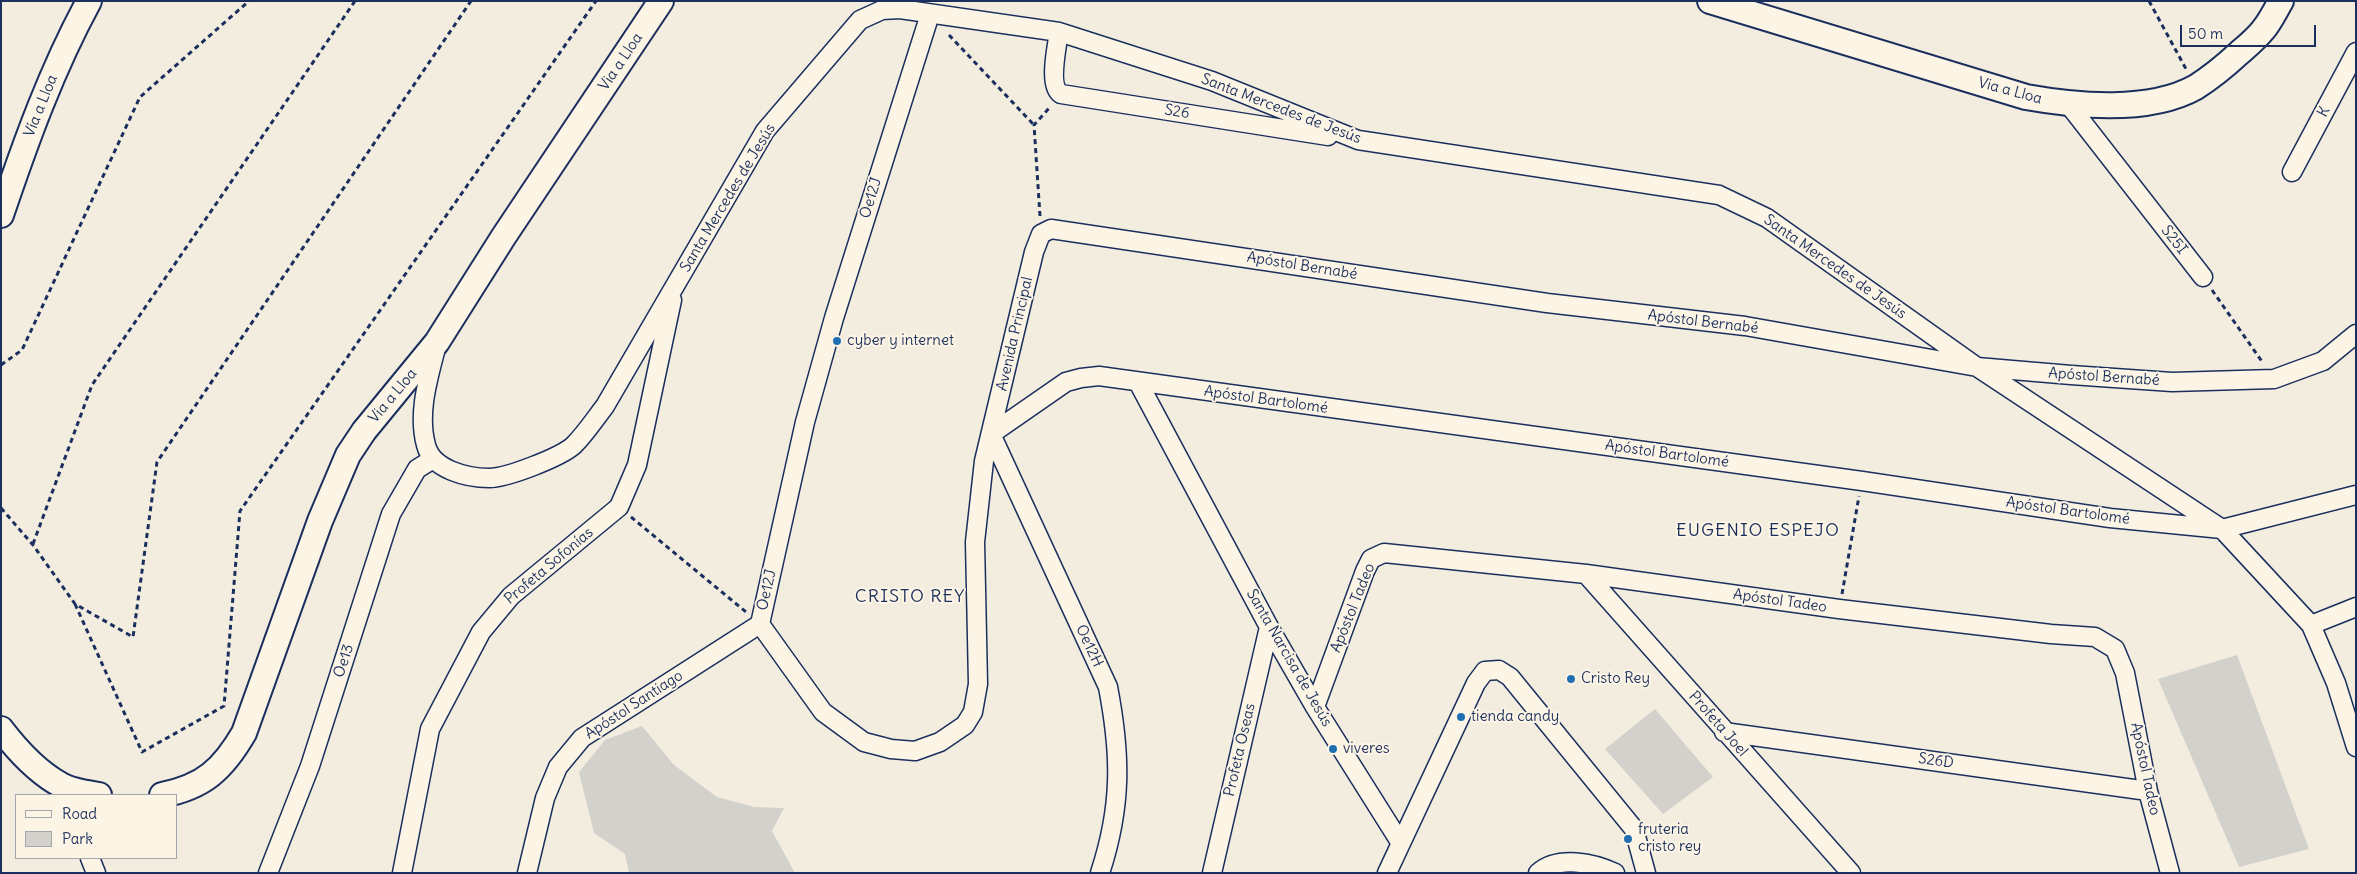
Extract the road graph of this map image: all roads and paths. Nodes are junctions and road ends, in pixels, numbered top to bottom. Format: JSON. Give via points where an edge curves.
{"nodes":[{"id":1,"x":89,"y":1,"type":"edge"},
{"id":2,"x":250,"y":1,"type":"edge"},
{"id":3,"x":355,"y":1,"type":"edge"},
{"id":4,"x":471,"y":1,"type":"edge"},
{"id":5,"x":596,"y":1,"type":"edge"},
{"id":6,"x":661,"y":1,"type":"edge"},
{"id":7,"x":1710,"y":1,"type":"edge"},
{"id":8,"x":2149,"y":1,"type":"edge"},
{"id":9,"x":2281,"y":1,"type":"edge"},
{"id":10,"x":930,"y":14,"type":"junction"},
{"id":11,"x":1059,"y":32,"type":"junction"},
{"id":12,"x":2356,"y":52,"type":"edge"},
{"id":13,"x":2196,"y":87,"type":"junction"},
{"id":14,"x":1061,"y":94,"type":"junction"},
{"id":15,"x":2069,"y":105,"type":"junction"},
{"id":16,"x":1034,"y":125,"type":"junction"},
{"id":17,"x":1358,"y":140,"type":"junction"},
{"id":18,"x":2292,"y":172,"type":"dead end"},
{"id":19,"x":1,"y":214,"type":"edge"},
{"id":20,"x":1041,"y":234,"type":"junction"},
{"id":21,"x":2204,"y":277,"type":"joint"},
{"id":22,"x":675,"y":285,"type":"junction"},
{"id":23,"x":2356,"y":334,"type":"edge"},
{"id":24,"x":437,"y":342,"type":"junction"},
{"id":25,"x":1,"y":365,"type":"edge"},
{"id":26,"x":1976,"y":367,"type":"junction"},
{"id":27,"x":2274,"y":379,"type":"junction"},
{"id":28,"x":1138,"y":382,"type":"junction"},
{"id":29,"x":992,"y":434,"type":"junction"},
{"id":30,"x":433,"y":459,"type":"junction"},
{"id":31,"x":1862,"y":481,"type":"junction"},
{"id":32,"x":2356,"y":495,"type":"edge"},
{"id":33,"x":619,"y":507,"type":"junction"},
{"id":34,"x":1,"y":508,"type":"edge"},
{"id":35,"x":2222,"y":529,"type":"junction"},
{"id":36,"x":33,"y":545,"type":"junction"},
{"id":37,"x":1586,"y":574,"type":"junction"},
{"id":38,"x":75,"y":604,"type":"junction"},
{"id":39,"x":2356,"y":607,"type":"edge"},
{"id":40,"x":1839,"y":609,"type":"junction"},
{"id":41,"x":760,"y":624,"type":"junction"},
{"id":42,"x":2311,"y":625,"type":"junction"},
{"id":43,"x":1269,"y":626,"type":"junction"},
{"id":44,"x":1315,"y":707,"type":"junction"},
{"id":45,"x":1,"y":729,"type":"edge"},
{"id":46,"x":1724,"y":732,"type":"junction"},
{"id":47,"x":2356,"y":748,"type":"edge"},
{"id":48,"x":63,"y":791,"type":"edge"},
{"id":49,"x":2148,"y":791,"type":"junction"},
{"id":50,"x":90,"y":794,"type":"edge"},
{"id":51,"x":165,"y":794,"type":"edge"},
{"id":52,"x":1400,"y":842,"type":"junction"},
{"id":53,"x":90,"y":859,"type":"edge"},
{"id":54,"x":1604,"y":870,"type":"edge"},
{"id":55,"x":1848,"y":872,"type":"edge"},
{"id":56,"x":96,"y":873,"type":"edge"},
{"id":57,"x":268,"y":873,"type":"edge"},
{"id":58,"x":402,"y":873,"type":"edge"},
{"id":59,"x":527,"y":873,"type":"edge"},
{"id":60,"x":1100,"y":873,"type":"edge"},
{"id":61,"x":1212,"y":873,"type":"edge"},
{"id":62,"x":1387,"y":873,"type":"edge"},
{"id":63,"x":1538,"y":873,"type":"edge"},
{"id":64,"x":1646,"y":873,"type":"edge"},
{"id":65,"x":2170,"y":873,"type":"edge"}],
"edges":[{"from":1,"to":19,"type":"street","name":"Vía a Lloa","via":[[66,43]]},
{"from":2,"to":25,"type":"path","via":[[140,97],[22,350]]},
{"from":3,"to":36,"type":"path","via":[[92,385]]},
{"from":4,"to":38,"type":"path","via":[[157,462],[132,637]]},
{"from":5,"to":38,"type":"path","via":[[240,511],[224,706],[142,752]]},
{"from":6,"to":24,"type":"street","name":"Via a Lloa"},
{"from":7,"to":15,"type":"street","name":"Via a Lloa","via":[[2026,97]]},
{"from":8,"to":13,"type":"path"},
{"from":9,"to":13,"type":"street","name":"Via a Lloa","via":[[2262,31]]},
{"from":10,"to":11,"type":"street","name":"Santa Mercedes de Jesús"},
{"from":10,"to":16,"type":"path"},
{"from":10,"to":22,"type":"street","name":"Santa Mercedes de Jesús","via":[[882,10],[860,20],[765,131]]},
{"from":10,"to":41,"type":"street","name":"Oe12J","via":[[834,318],[805,422]]},
{"from":11,"to":14,"type":"street","via":[[1053,80]]},
{"from":11,"to":17,"type":"street","name":"Santa Mercedes de Jesús","via":[[1212,81]]},
{"from":12,"to":18,"type":"street","name":"K"},
{"from":13,"to":15,"type":"street","name":"Via a Lloa","via":[[2176,96],[2130,105]]},
{"from":14,"to":16,"type":"path"},
{"from":14,"to":17,"type":"street","name":"S26"},
{"from":15,"to":21,"type":"street","name":"S25I"},
{"from":16,"to":20,"type":"path"},
{"from":17,"to":26,"type":"street","name":"Santa Mercedes de Jesús","via":[[1720,195],[1767,218]]},
{"from":20,"to":26,"type":"street","name":"Apóstol Bernabé","via":[[1052,229],[1069,231],[1547,303],[1745,326]]},
{"from":20,"to":29,"type":"street","name":"Avenida Principal","via":[[1034,252]]},
{"from":21,"to":27,"type":"path"},
{"from":22,"to":30,"type":"street","name":"Santa Mercedes de Jesús","via":[[605,406],[573,446],[545,461],[491,478],[466,476]]},
{"from":22,"to":33,"type":"street","name":"Profeta Sofonías","via":[[637,465]]},
{"from":23,"to":27,"type":"street","name":"Apóstol Bernabé","via":[[2322,361]]},
{"from":24,"to":30,"type":"street","via":[[423,413],[426,446]]},
{"from":24,"to":51,"type":"street","name":"Via a Lloa","via":[[348,455],[320,521],[244,733],[217,770],[198,784]]},
{"from":26,"to":27,"type":"street","name":"Apóstol Bernabé","via":[[2172,382]]},
{"from":26,"to":35,"type":"street","name":"Santa Mercedes de Jesús"},
{"from":28,"to":29,"type":"street","name":"Apóstol Bartolomé","via":[[1099,376],[1066,382]]},
{"from":28,"to":31,"type":"street","name":"Apóstol Bartolomé"},
{"from":28,"to":43,"type":"street","name":"Santa Narcisa de Jesús"},
{"from":29,"to":41,"type":"street","name":"Oe12J","via":[[984,461],[975,542],[978,684],[973,712],[965,725],[940,742],[915,751],[864,742],[823,712]]},
{"from":29,"to":60,"type":"street","name":"Oe12H","via":[[1108,687],[1118,768],[1117,800],[1111,838]]},
{"from":30,"to":57,"type":"street","name":"Oe13","via":[[417,469],[391,514],[310,766]]},
{"from":31,"to":35,"type":"street","name":"Apóstol Bartolomé","via":[[2110,518]]},
{"from":31,"to":40,"type":"path"},
{"from":32,"to":35,"type":"street","name":"Apóstol Bartolomé"},
{"from":33,"to":41,"type":"path"},
{"from":33,"to":58,"type":"street","name":"Profeta Sofonías","via":[[510,596],[481,632],[430,729]]},
{"from":34,"to":36,"type":"path"},
{"from":35,"to":42,"type":"street","name":"Santa Mercedes de Jesús"},
{"from":36,"to":38,"type":"path"},
{"from":37,"to":40,"type":"street","name":"Apóstol Tadeo"},
{"from":37,"to":44,"type":"street","name":"Apóstol Tadeo","via":[[1399,553],[1384,553],[1371,559]]},
{"from":37,"to":46,"type":"street","name":"Profeta Joel"},
{"from":39,"to":42,"type":"street"},
{"from":40,"to":49,"type":"street","name":"Apóstol Tadeo","via":[[2095,637],[2106,642],[2114,649],[2125,673]]},
{"from":41,"to":59,"type":"street","name":"Apóstol Santiago","via":[[582,738],[558,767],[545,798]]},
{"from":42,"to":47,"type":"street","name":"Santa Mercedes de Jesús","via":[[2336,683]]},
{"from":43,"to":44,"type":"street","name":"Santa Narcisa de Jesús"},
{"from":43,"to":61,"type":"street","name":"Profeta Oseas"},
{"from":44,"to":52,"type":"street","name":"Santa Narcisa de Jesús"},
{"from":45,"to":48,"type":"street"},
{"from":46,"to":49,"type":"street","name":"S26D"},
{"from":46,"to":55,"type":"street","name":"Profeta Joel"},
{"from":48,"to":50,"type":"street"},
{"from":49,"to":65,"type":"street","name":"Apóstol Tadeo"},
{"from":52,"to":62,"type":"street"},
{"from":52,"to":64,"type":"street","via":[[1476,683],[1485,671],[1499,670],[1510,677],[1634,829]]},
{"from":53,"to":56,"type":"street"},
{"from":54,"to":63,"type":"street","via":[[1556,864]]}]}
